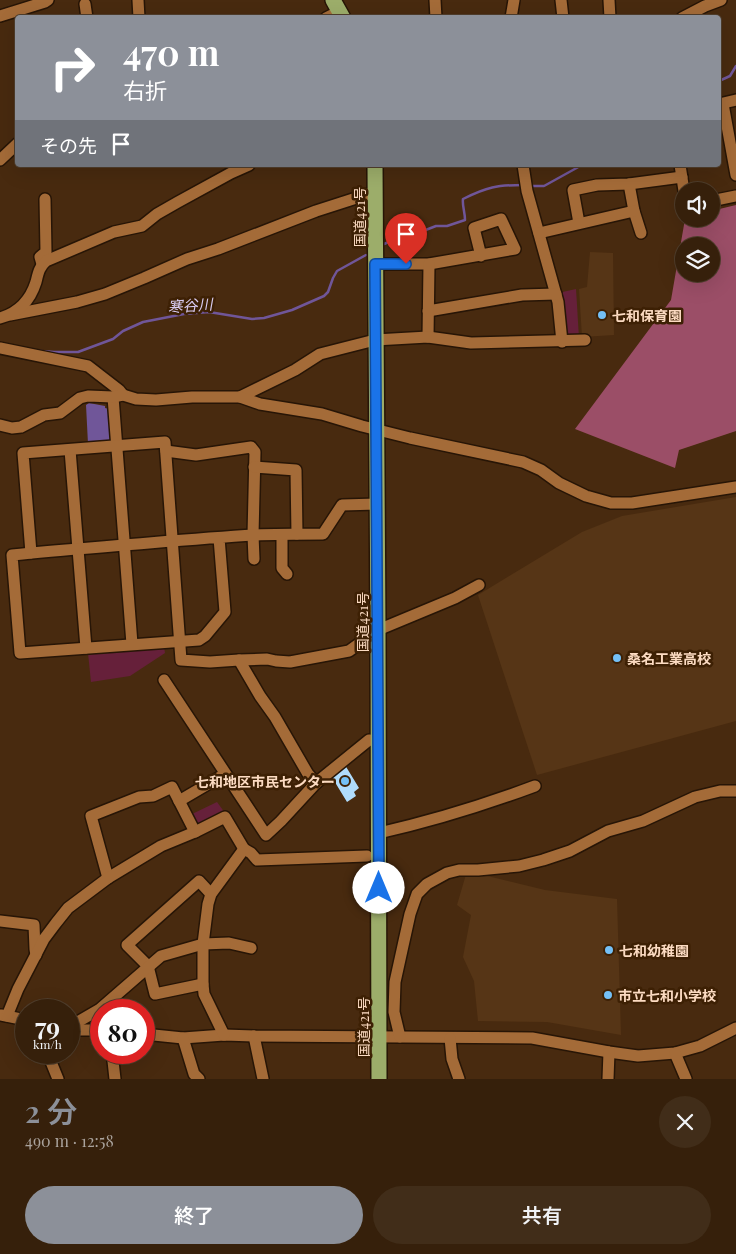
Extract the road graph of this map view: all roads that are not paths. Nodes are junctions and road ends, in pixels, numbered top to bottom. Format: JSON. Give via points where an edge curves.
{"nodes":[{"id":1,"x":48,"y":0,"type":"edge"},
{"id":2,"x":138,"y":0,"type":"edge"},
{"id":3,"x":435,"y":0,"type":"edge"},
{"id":4,"x":514,"y":0,"type":"edge"},
{"id":5,"x":561,"y":0,"type":"edge"},
{"id":6,"x":609,"y":0,"type":"edge"},
{"id":7,"x":721,"y":0,"type":"edge"},
{"id":8,"x":85,"y":4,"type":"dead end"},
{"id":9,"x":692,"y":6,"type":"edge"},
{"id":10,"x":87,"y":15,"type":"edge"},
{"id":11,"x":139,"y":15,"type":"edge"},
{"id":12,"x":436,"y":15,"type":"edge"},
{"id":13,"x":512,"y":15,"type":"edge"},
{"id":14,"x":563,"y":15,"type":"edge"},
{"id":15,"x":610,"y":15,"type":"edge"},
{"id":16,"x":0,"y":16,"type":"edge"},
{"id":17,"x":736,"y":100,"type":"edge"},
{"id":18,"x":721,"y":104,"type":"edge"},
{"id":19,"x":15,"y":146,"type":"edge"},
{"id":20,"x":0,"y":160,"type":"edge"},
{"id":21,"x":244,"y":167,"type":"edge"},
{"id":22,"x":375,"y":167,"type":"edge"},
{"id":23,"x":523,"y":167,"type":"edge"},
{"id":24,"x":680,"y":167,"type":"edge"},
{"id":25,"x":736,"y":175,"type":"edge"},
{"id":26,"x":682,"y":177,"type":"junction"},
{"id":27,"x":683,"y":182,"type":"edge"},
{"id":28,"x":629,"y":184,"type":"junction"},
{"id":29,"x":375,"y":192,"type":"junction"},
{"id":30,"x":736,"y":196,"type":"edge"},
{"id":31,"x":45,"y":199,"type":"dead end"},
{"id":32,"x":720,"y":199,"type":"edge"},
{"id":33,"x":634,"y":211,"type":"junction"},
{"id":34,"x":579,"y":223,"type":"junction"},
{"id":35,"x":539,"y":233,"type":"junction"},
{"id":36,"x":641,"y":233,"type":"dead end"},
{"id":37,"x":481,"y":256,"type":"dead end"},
{"id":38,"x":42,"y":264,"type":"junction"},
{"id":39,"x":375,"y":264,"type":"junction"},
{"id":40,"x":429,"y":264,"type":"junction"},
{"id":41,"x":556,"y":294,"type":"junction"},
{"id":42,"x":428,"y":311,"type":"junction"},
{"id":43,"x":5,"y":316,"type":"edge"},
{"id":44,"x":428,"y":337,"type":"junction"},
{"id":45,"x":375,"y":340,"type":"junction"},
{"id":46,"x":584,"y":340,"type":"dead end"},
{"id":47,"x":562,"y":342,"type":"junction"},
{"id":48,"x":0,"y":348,"type":"edge"},
{"id":49,"x":118,"y":396,"type":"junction"},
{"id":50,"x":240,"y":397,"type":"junction"},
{"id":51,"x":0,"y":425,"type":"edge"},
{"id":52,"x":376,"y":429,"type":"junction"},
{"id":53,"x":117,"y":446,"type":"junction"},
{"id":54,"x":70,"y":450,"type":"junction"},
{"id":55,"x":166,"y":452,"type":"junction"},
{"id":56,"x":254,"y":467,"type":"junction"},
{"id":57,"x":736,"y":487,"type":"edge"},
{"id":58,"x":377,"y":504,"type":"junction"},
{"id":59,"x":282,"y":534,"type":"junction"},
{"id":60,"x":297,"y":534,"type":"junction"},
{"id":61,"x":253,"y":535,"type":"junction"},
{"id":62,"x":219,"y":538,"type":"junction"},
{"id":63,"x":172,"y":541,"type":"junction"},
{"id":64,"x":124,"y":545,"type":"junction"},
{"id":65,"x":79,"y":549,"type":"junction"},
{"id":66,"x":31,"y":552,"type":"junction"},
{"id":67,"x":254,"y":559,"type":"dead end"},
{"id":68,"x":287,"y":574,"type":"dead end"},
{"id":69,"x":479,"y":585,"type":"dead end"},
{"id":70,"x":378,"y":630,"type":"junction"},
{"id":71,"x":180,"y":641,"type":"junction"},
{"id":72,"x":132,"y":644,"type":"junction"},
{"id":73,"x":86,"y":648,"type":"junction"},
{"id":74,"x":239,"y":660,"type":"junction"},
{"id":75,"x":164,"y":680,"type":"dead end"},
{"id":76,"x":378,"y":741,"type":"junction"},
{"id":77,"x":225,"y":774,"type":"junction"},
{"id":78,"x":316,"y":783,"type":"junction"},
{"id":79,"x":535,"y":786,"type":"dead end"},
{"id":80,"x":736,"y":791,"type":"edge"},
{"id":81,"x":179,"y":801,"type":"junction"},
{"id":82,"x":235,"y":811,"type":"junction"},
{"id":83,"x":195,"y":832,"type":"junction"},
{"id":84,"x":379,"y":833,"type":"junction"},
{"id":85,"x":244,"y":849,"type":"junction"},
{"id":86,"x":367,"y":856,"type":"dead end"},
{"id":87,"x":108,"y":878,"type":"junction"},
{"id":88,"x":211,"y":894,"type":"junction"},
{"id":89,"x":0,"y":921,"type":"edge"},
{"id":90,"x":203,"y":944,"type":"junction"},
{"id":91,"x":251,"y":948,"type":"dead end"},
{"id":92,"x":36,"y":955,"type":"junction"},
{"id":93,"x":148,"y":966,"type":"junction"},
{"id":94,"x":203,"y":984,"type":"junction"},
{"id":95,"x":3,"y":1015,"type":"edge"},
{"id":96,"x":80,"y":1022,"type":"edge"},
{"id":97,"x":736,"y":1028,"type":"edge"},
{"id":98,"x":155,"y":1035,"type":"edge"},
{"id":99,"x":224,"y":1035,"type":"junction"},
{"id":100,"x":254,"y":1036,"type":"junction"},
{"id":101,"x":379,"y":1037,"type":"junction"},
{"id":102,"x":400,"y":1037,"type":"junction"},
{"id":103,"x":183,"y":1038,"type":"junction"},
{"id":104,"x":450,"y":1038,"type":"junction"},
{"id":105,"x":609,"y":1052,"type":"junction"},
{"id":106,"x":675,"y":1053,"type":"junction"},
{"id":107,"x":52,"y":1064,"type":"edge"},
{"id":108,"x":113,"y":1064,"type":"edge"},
{"id":109,"x":682,"y":1077,"type":"edge"},
{"id":110,"x":58,"y":1079,"type":"edge"},
{"id":111,"x":115,"y":1079,"type":"edge"},
{"id":112,"x":199,"y":1079,"type":"edge"},
{"id":113,"x":263,"y":1079,"type":"edge"},
{"id":114,"x":379,"y":1079,"type":"edge"},
{"id":115,"x":459,"y":1079,"type":"edge"},
{"id":116,"x":608,"y":1079,"type":"edge"}],
"edges":[{"from":1,"to":16,"type":"street"},
{"from":2,"to":11,"type":"street"},
{"from":3,"to":12,"type":"street"},
{"from":4,"to":13,"type":"street"},
{"from":5,"to":14,"type":"street"},
{"from":6,"to":15,"type":"street"},
{"from":7,"to":9,"type":"street","via":[[705,6]]},
{"from":8,"to":10,"type":"street"},
{"from":17,"to":18,"type":"street"},
{"from":18,"to":25,"type":"street"},
{"from":19,"to":20,"type":"street"},
{"from":21,"to":38,"type":"street","via":[[178,202],[142,226],[107,235]]},
{"from":22,"to":29,"type":"highway","name":"国道421号"},
{"from":23,"to":35,"type":"street"},
{"from":24,"to":26,"type":"street"},
{"from":26,"to":27,"type":"street"},
{"from":26,"to":28,"type":"street"},
{"from":28,"to":33,"type":"street"},
{"from":28,"to":34,"type":"street","via":[[598,184],[573,190]]},
{"from":29,"to":39,"type":"highway","name":"国道421号"},
{"from":29,"to":43,"type":"street","via":[[187,259],[105,294]]},
{"from":30,"to":32,"type":"street"},
{"from":31,"to":38,"type":"street","via":[[46,252],[40,258]]},
{"from":33,"to":34,"type":"street"},
{"from":33,"to":36,"type":"street"},
{"from":34,"to":35,"type":"street"},
{"from":35,"to":41,"type":"street"},
{"from":37,"to":40,"type":"street"},
{"from":38,"to":43,"type":"street","via":[[30,296],[22,306]]},
{"from":39,"to":40,"type":"street"},
{"from":39,"to":45,"type":"highway","name":"国道421号"},
{"from":40,"to":42,"type":"street"},
{"from":41,"to":42,"type":"street","via":[[522,295]]},
{"from":41,"to":47,"type":"street"},
{"from":42,"to":44,"type":"street"},
{"from":44,"to":45,"type":"street"},
{"from":44,"to":47,"type":"street","via":[[471,343]]},
{"from":45,"to":50,"type":"street","via":[[320,354]]},
{"from":45,"to":52,"type":"highway","name":"国道421号"},
{"from":46,"to":47,"type":"street"},
{"from":48,"to":49,"type":"street","via":[[88,366],[119,390]]},
{"from":49,"to":50,"type":"street","via":[[156,400]]},
{"from":49,"to":51,"type":"street","via":[[80,398],[60,413],[44,415],[22,427]]},
{"from":49,"to":53,"type":"street"},
{"from":50,"to":52,"type":"street"},
{"from":52,"to":57,"type":"street","via":[[523,462],[586,496],[612,503],[632,503]]},
{"from":52,"to":58,"type":"highway","name":"国道421号"},
{"from":53,"to":54,"type":"street"},
{"from":53,"to":55,"type":"street","via":[[165,442]]},
{"from":53,"to":64,"type":"street"},
{"from":54,"to":65,"type":"street"},
{"from":54,"to":66,"type":"street","via":[[24,453]]},
{"from":55,"to":56,"type":"street","via":[[196,455],[251,447],[255,452]]},
{"from":55,"to":63,"type":"street"},
{"from":56,"to":60,"type":"street","via":[[296,470]]},
{"from":56,"to":61,"type":"street"},
{"from":58,"to":60,"type":"street","via":[[342,504],[323,534]]},
{"from":58,"to":70,"type":"highway","name":"国道421号"},
{"from":59,"to":60,"type":"street"},
{"from":59,"to":61,"type":"street"},
{"from":59,"to":68,"type":"street","via":[[282,568]]},
{"from":61,"to":62,"type":"street"},
{"from":61,"to":67,"type":"street"},
{"from":62,"to":63,"type":"street"},
{"from":62,"to":71,"type":"street","via":[[225,612],[199,640]]},
{"from":63,"to":64,"type":"street"},
{"from":63,"to":71,"type":"street"},
{"from":64,"to":65,"type":"street"},
{"from":64,"to":72,"type":"street"},
{"from":65,"to":66,"type":"street"},
{"from":65,"to":73,"type":"street"},
{"from":66,"to":73,"type":"street","via":[[12,555],[20,653]]},
{"from":69,"to":70,"type":"street"},
{"from":70,"to":74,"type":"street","via":[[349,651],[290,662]]},
{"from":70,"to":76,"type":"highway","name":"国道421号"},
{"from":71,"to":72,"type":"street"},
{"from":71,"to":74,"type":"street","via":[[181,660]]},
{"from":72,"to":73,"type":"street"},
{"from":74,"to":78,"type":"street"},
{"from":75,"to":77,"type":"street"},
{"from":76,"to":78,"type":"street","via":[[369,740]]},
{"from":76,"to":84,"type":"highway","name":"国道421号"},
{"from":77,"to":81,"type":"street"},
{"from":77,"to":82,"type":"street"},
{"from":78,"to":82,"type":"street","via":[[266,835]]},
{"from":79,"to":84,"type":"street","via":[[488,803]]},
{"from":80,"to":102,"type":"street","via":[[695,797],[644,821],[608,831],[543,860],[519,866],[459,870],[427,884],[417,894],[410,914],[395,982],[394,1012]]},
{"from":81,"to":83,"type":"street"},
{"from":81,"to":87,"type":"street","via":[[172,787],[91,816]]},
{"from":82,"to":83,"type":"street"},
{"from":82,"to":85,"type":"street"},
{"from":83,"to":87,"type":"street","via":[[162,846]]},
{"from":84,"to":101,"type":"highway","name":"国道421号"},
{"from":85,"to":86,"type":"street","via":[[257,860]]},
{"from":85,"to":88,"type":"street"},
{"from":87,"to":92,"type":"street","via":[[68,908]]},
{"from":88,"to":90,"type":"street"},
{"from":88,"to":93,"type":"street","via":[[199,881],[128,945]]},
{"from":89,"to":92,"type":"street","via":[[34,925]]},
{"from":90,"to":91,"type":"street","via":[[229,943]]},
{"from":90,"to":93,"type":"street","via":[[161,956]]},
{"from":90,"to":94,"type":"street"},
{"from":92,"to":95,"type":"street"},
{"from":93,"to":94,"type":"street","via":[[155,994]]},
{"from":93,"to":96,"type":"street","via":[[100,1009]]},
{"from":94,"to":99,"type":"street","via":[[204,994]]},
{"from":97,"to":106,"type":"street","via":[[700,1046]]},
{"from":98,"to":103,"type":"street"},
{"from":99,"to":100,"type":"street"},
{"from":99,"to":103,"type":"street"},
{"from":100,"to":101,"type":"street"},
{"from":100,"to":113,"type":"street"},
{"from":101,"to":102,"type":"street"},
{"from":101,"to":114,"type":"highway","name":"国道421号"},
{"from":102,"to":104,"type":"street"},
{"from":103,"to":112,"type":"street","via":[[194,1074]]},
{"from":104,"to":105,"type":"street","via":[[532,1038]]},
{"from":104,"to":115,"type":"street","via":[[452,1059]]},
{"from":105,"to":106,"type":"street","via":[[638,1056]]},
{"from":105,"to":116,"type":"street"},
{"from":106,"to":109,"type":"street"},
{"from":107,"to":110,"type":"street"},
{"from":108,"to":111,"type":"street"}]}
